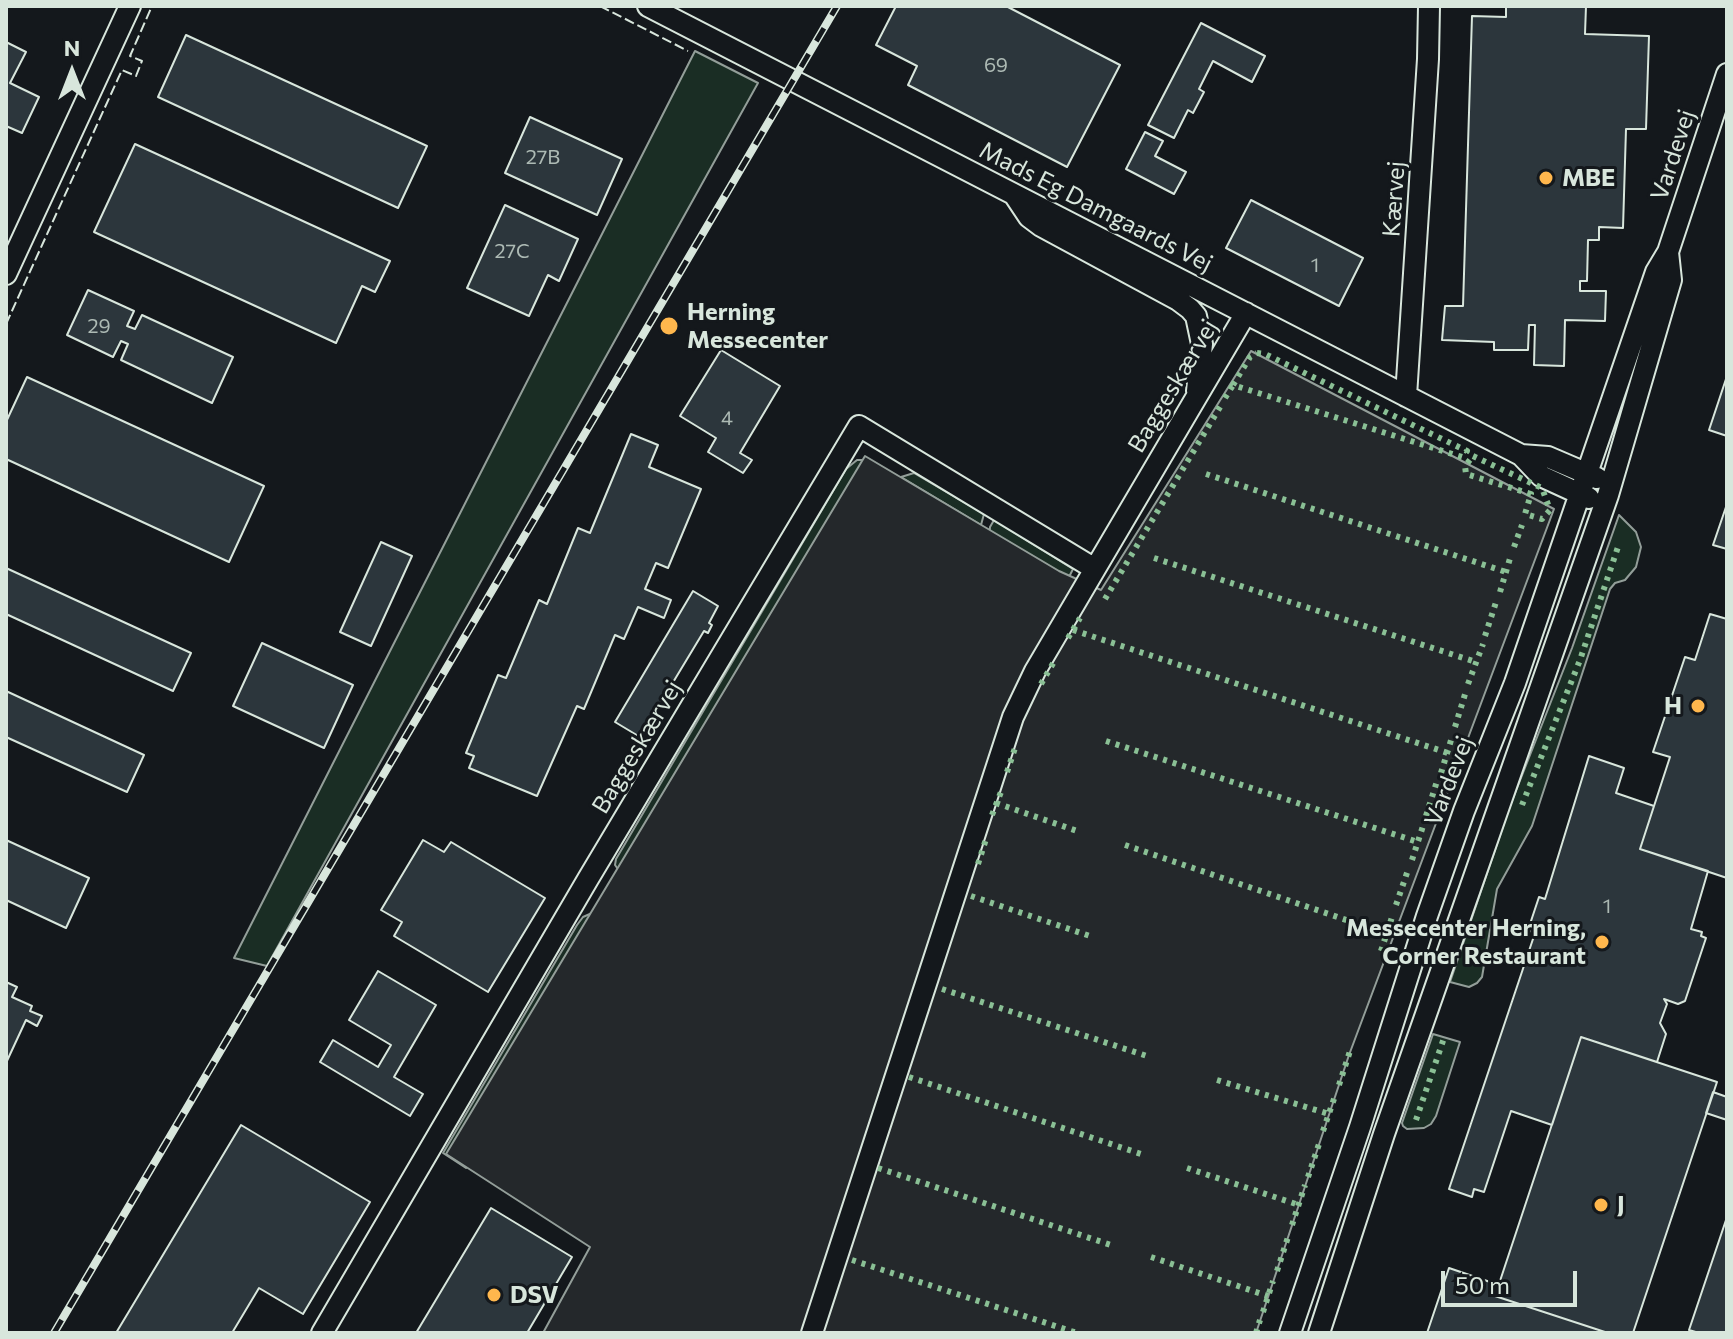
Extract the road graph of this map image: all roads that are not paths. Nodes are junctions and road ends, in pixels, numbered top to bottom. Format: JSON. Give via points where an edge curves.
{"nodes":[{"id":1,"x":130,"y":6,"type":"edge"},
{"id":2,"x":648,"y":6,"type":"edge"},
{"id":3,"x":1429,"y":6,"type":"edge"},
{"id":4,"x":1727,"y":74,"type":"edge"},
{"id":5,"x":1012,"y":192,"type":"junction"},
{"id":6,"x":1668,"y":252,"type":"junction"},
{"id":7,"x":6,"y":274,"type":"edge"},
{"id":8,"x":1246,"y":313,"type":"junction"},
{"id":9,"x":1197,"y":395,"type":"junction"},
{"id":10,"x":1406,"y":396,"type":"junction"},
{"id":11,"x":1582,"y":483,"type":"junction"},
{"id":12,"x":1611,"y":485,"type":"junction"},
{"id":13,"x":1604,"y":505,"type":"junction"},
{"id":14,"x":1095,"y":569,"type":"junction"},
{"id":15,"x":322,"y":1333,"type":"edge"},
{"id":16,"x":812,"y":1333,"type":"edge"},
{"id":17,"x":1290,"y":1333,"type":"edge"},
{"id":18,"x":1319,"y":1333,"type":"edge"}],
"edges":[{"from":1,"to":7,"type":"street"},
{"from":2,"to":5,"type":"street","name":"Mads Eg Damgaards Vej"},
{"from":3,"to":10,"type":"street","name":"Kærvej"},
{"from":4,"to":6,"type":"street","name":"Vardevej"},
{"from":5,"to":8,"type":"street","name":"Mads Eg Damgaards Vej"},
{"from":5,"to":9,"type":"street","via":[[1041,226],[1178,300],[1196,316],[1202,344]]},
{"from":6,"to":11,"type":"street","name":"Vardevej","via":[[1656,272]]},
{"from":6,"to":12,"type":"street","name":"Vardevej","via":[[1671,280]]},
{"from":8,"to":9,"type":"street","name":"Baggeskærvej"},
{"from":8,"to":10,"type":"street","name":"Mads Eg Damgaards Vej"},
{"from":9,"to":14,"type":"street","name":"Baggeskærvej"},
{"from":10,"to":11,"type":"street","name":"Mads Eg Damgaards Vej","via":[[1521,455],[1541,476]]},
{"from":11,"to":12,"type":"street","name":"Mads Eg Damgaards Vej"},
{"from":11,"to":13,"type":"street","name":"Mads Eg Damgaards Vej"},
{"from":11,"to":17,"type":"street","name":"Vardevej","via":[[1515,683],[1427,916]]},
{"from":12,"to":13,"type":"street","name":"Vardevej"},
{"from":13,"to":18,"type":"street","name":"Vardevej"},
{"from":14,"to":15,"type":"street","name":"Baggeskærvej","via":[[859,426]]},
{"from":14,"to":16,"type":"street","name":"Baggeskærvej","via":[[1013,717]]}]}
